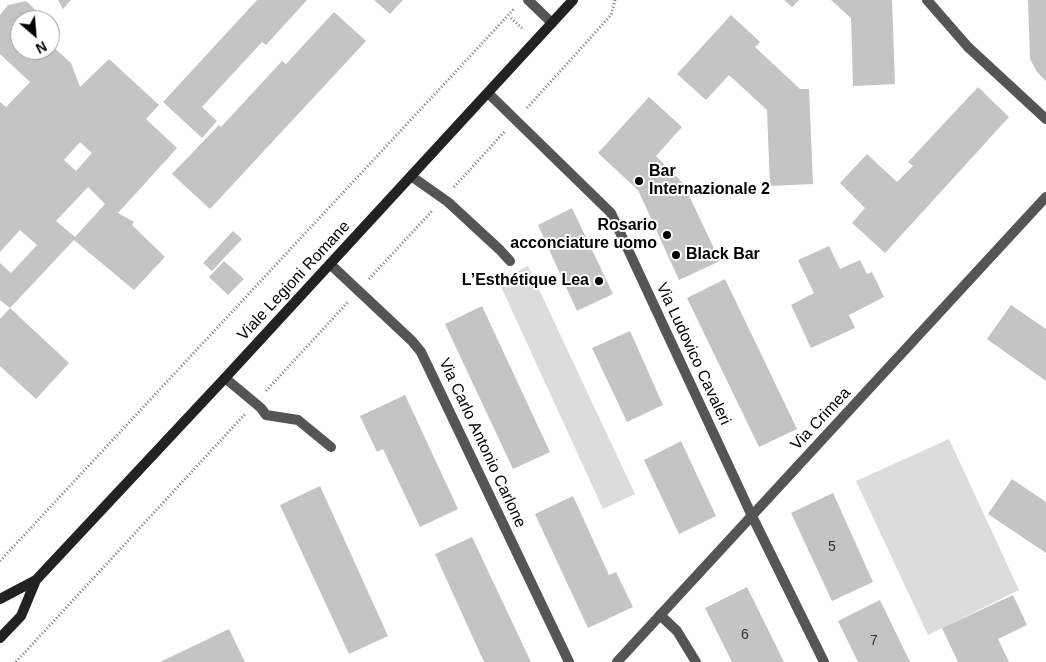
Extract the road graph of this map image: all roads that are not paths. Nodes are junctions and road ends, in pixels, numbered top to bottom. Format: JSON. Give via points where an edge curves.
{"nodes":[{"id":1,"x":528,"y":0,"type":"edge"},
{"id":2,"x":573,"y":0,"type":"edge"},
{"id":3,"x":927,"y":0,"type":"edge"},
{"id":4,"x":552,"y":23,"type":"junction"},
{"id":5,"x":488,"y":92,"type":"junction"},
{"id":6,"x":1046,"y":120,"type":"edge"},
{"id":7,"x":411,"y":176,"type":"junction"},
{"id":8,"x":1046,"y":197,"type":"edge"},
{"id":9,"x":510,"y":261,"type":"dead end"},
{"id":10,"x":330,"y":264,"type":"junction"},
{"id":11,"x":225,"y":378,"type":"junction"},
{"id":12,"x":331,"y":447,"type":"dead end"},
{"id":13,"x":752,"y":516,"type":"junction"},
{"id":14,"x":36,"y":580,"type":"junction"},
{"id":15,"x":0,"y":600,"type":"edge"},
{"id":16,"x":660,"y":615,"type":"junction"},
{"id":17,"x":0,"y":638,"type":"edge"},
{"id":18,"x":569,"y":662,"type":"edge"},
{"id":19,"x":617,"y":662,"type":"edge"},
{"id":20,"x":696,"y":662,"type":"edge"},
{"id":21,"x":824,"y":662,"type":"edge"}],
"edges":[{"from":1,"to":4,"type":"street"},
{"from":2,"to":4,"type":"main road","name":"Viale Legioni Romane"},
{"from":3,"to":6,"type":"street","via":[[968,47]]},
{"from":4,"to":5,"type":"main road","name":"Viale Legioni Romane"},
{"from":5,"to":7,"type":"main road","name":"Viale Legioni Romane"},
{"from":5,"to":13,"type":"street","name":"Via Ludovico Cavaleri","via":[[611,213]]},
{"from":7,"to":9,"type":"street","via":[[443,198]]},
{"from":7,"to":10,"type":"main road","name":"Viale Legioni Romane"},
{"from":8,"to":13,"type":"street","name":"Via Crimea"},
{"from":10,"to":11,"type":"main road","name":"Viale Legioni Romane"},
{"from":10,"to":18,"type":"street","name":"Via Carlo Antonio Carlone","via":[[421,352]]},
{"from":11,"to":12,"type":"street","via":[[266,415],[298,420]]},
{"from":11,"to":14,"type":"main road","name":"Viale Legioni Romane"},
{"from":13,"to":16,"type":"street","name":"Via Crimea"},
{"from":13,"to":21,"type":"street","name":"Via Ludovico Cavaleri"},
{"from":14,"to":15,"type":"main road","name":"Viale Legioni Romane"},
{"from":14,"to":17,"type":"main road","name":"Viale Legioni Romane","via":[[21,616]]},
{"from":16,"to":19,"type":"street","name":"Via Crimea"},
{"from":16,"to":20,"type":"street","via":[[678,631]]}]}
